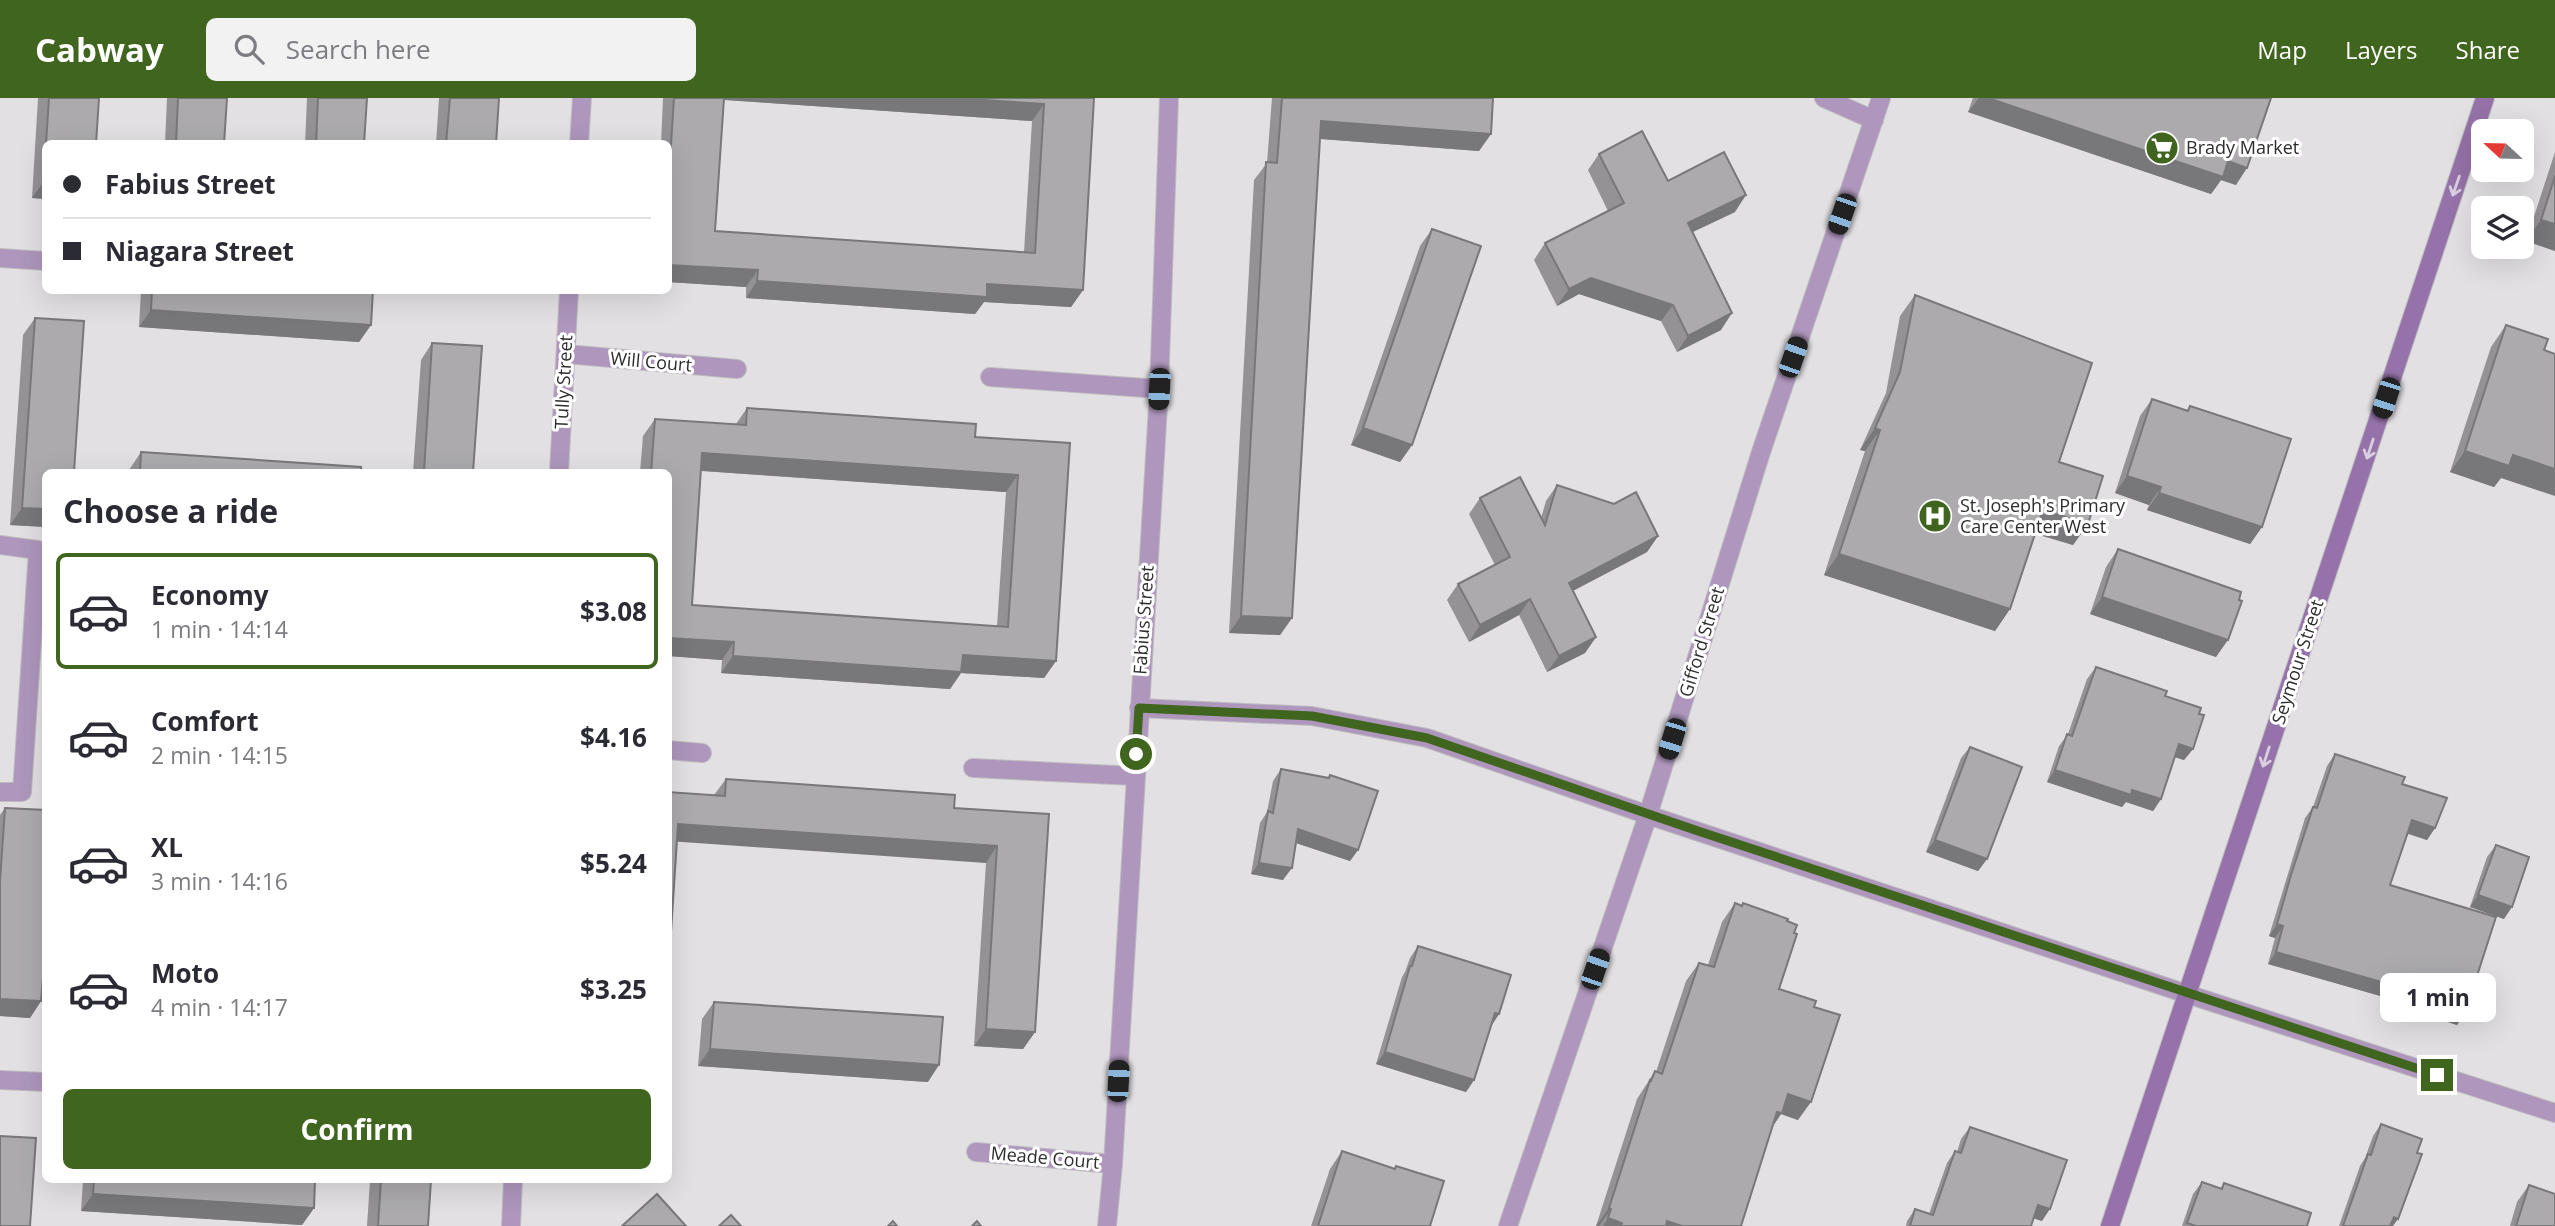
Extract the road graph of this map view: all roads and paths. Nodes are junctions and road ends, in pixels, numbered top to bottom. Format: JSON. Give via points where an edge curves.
{"nodes":[{"id":1,"x":582,"y":98,"type":"edge"},
{"id":2,"x":1169,"y":98,"type":"edge"},
{"id":3,"x":1824,"y":98,"type":"edge"},
{"id":4,"x":1881,"y":98,"type":"edge"},
{"id":5,"x":2485,"y":98,"type":"edge"},
{"id":6,"x":1874,"y":120,"type":"junction"},
{"id":7,"x":579,"y":140,"type":"edge"},
{"id":8,"x":0,"y":258,"type":"edge"},
{"id":9,"x":42,"y":261,"type":"edge"},
{"id":10,"x":569,"y":294,"type":"edge"},
{"id":11,"x":566,"y":354,"type":"junction"},
{"id":12,"x":737,"y":369,"type":"dead end"},
{"id":13,"x":990,"y":377,"type":"dead end"},
{"id":14,"x":1159,"y":389,"type":"junction"},
{"id":15,"x":559,"y":469,"type":"edge"},
{"id":16,"x":0,"y":545,"type":"edge"},
{"id":17,"x":1139,"y":708,"type":"junction"},
{"id":18,"x":672,"y":750,"type":"edge"},
{"id":19,"x":702,"y":753,"type":"dead end"},
{"id":20,"x":973,"y":768,"type":"dead end"},
{"id":21,"x":1135,"y":776,"type":"junction"},
{"id":22,"x":0,"y":792,"type":"edge"},
{"id":23,"x":1648,"y":815,"type":"junction"},
{"id":24,"x":2187,"y":994,"type":"junction"},
{"id":25,"x":0,"y":1080,"type":"edge"},
{"id":26,"x":42,"y":1083,"type":"edge"},
{"id":27,"x":2555,"y":1113,"type":"edge"},
{"id":28,"x":976,"y":1152,"type":"dead end"},
{"id":29,"x":1113,"y":1164,"type":"junction"},
{"id":30,"x":513,"y":1183,"type":"edge"},
{"id":31,"x":512,"y":1226,"type":"edge"},
{"id":32,"x":1107,"y":1226,"type":"edge"},
{"id":33,"x":1508,"y":1226,"type":"edge"},
{"id":34,"x":2110,"y":1226,"type":"edge"}],
"edges":[{"from":1,"to":7,"type":"street"},
{"from":2,"to":14,"type":"street","name":"Fabius Street"},
{"from":3,"to":6,"type":"street"},
{"from":4,"to":6,"type":"street","name":"Gifford Street"},
{"from":5,"to":24,"type":"street","name":"Seymour Street","one_way":true},
{"from":6,"to":23,"type":"street","name":"Gifford Street","via":[[1761,452]]},
{"from":8,"to":9,"type":"street"},
{"from":10,"to":11,"type":"street","name":"Tully Street"},
{"from":11,"to":12,"type":"street","name":"Will Court"},
{"from":11,"to":15,"type":"street","name":"Tully Street"},
{"from":13,"to":14,"type":"street"},
{"from":14,"to":17,"type":"street","name":"Fabius Street"},
{"from":16,"to":22,"type":"street","via":[[38,550],[22,792]]},
{"from":17,"to":21,"type":"street","name":"Fabius Street"},
{"from":17,"to":23,"type":"street","via":[[1312,716],[1427,738]]},
{"from":18,"to":19,"type":"street"},
{"from":20,"to":21,"type":"street"},
{"from":21,"to":29,"type":"street","name":"Fabius Street"},
{"from":23,"to":24,"type":"street"},
{"from":23,"to":33,"type":"street","name":"Gifford Street"},
{"from":24,"to":27,"type":"street"},
{"from":24,"to":34,"type":"street","name":"Seymour Street"},
{"from":25,"to":26,"type":"street"},
{"from":28,"to":29,"type":"street","name":"Meade Court"},
{"from":29,"to":32,"type":"street","name":"Fabius Street"},
{"from":30,"to":31,"type":"street"}]}
